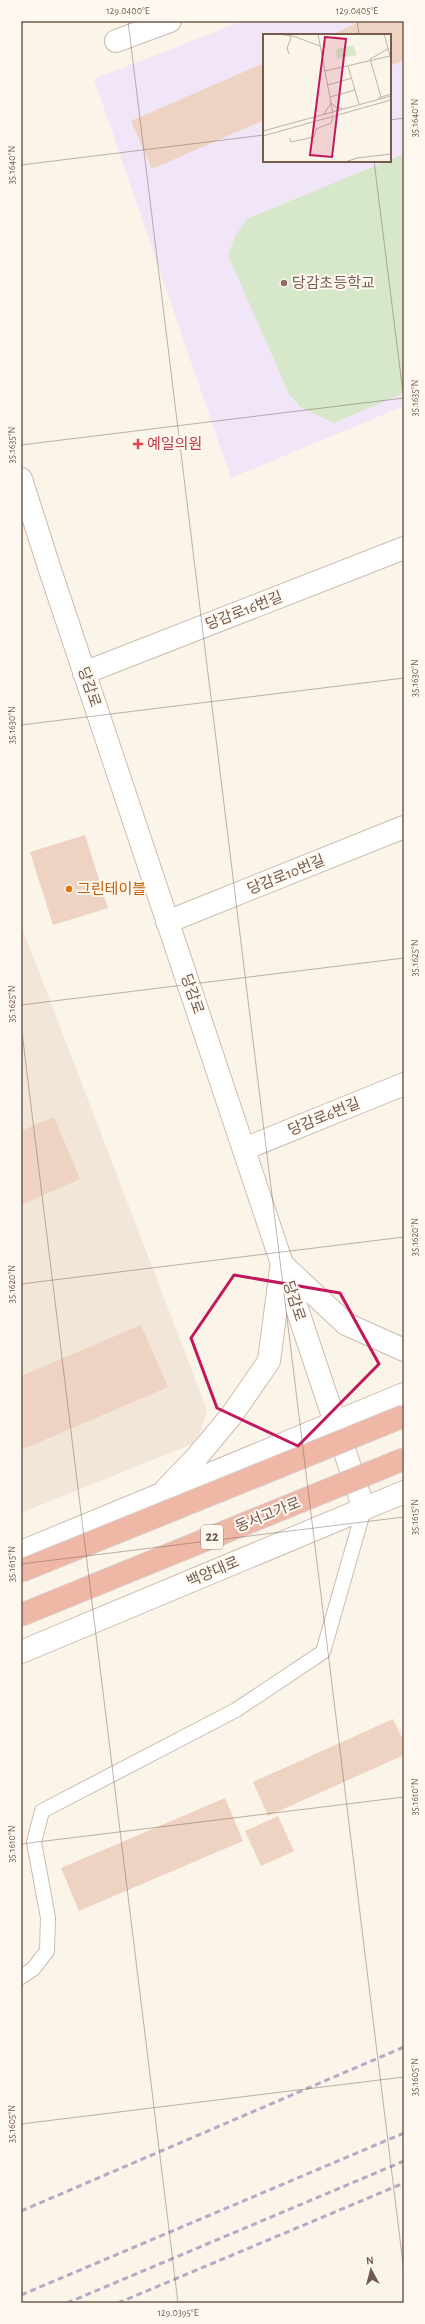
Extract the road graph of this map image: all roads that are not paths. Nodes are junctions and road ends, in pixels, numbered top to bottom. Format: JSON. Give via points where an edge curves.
{"nodes":[{"id":1,"x":170,"y":21,"type":"edge"},
{"id":2,"x":116,"y":41,"type":"dead end"},
{"id":3,"x":21,"y":479,"type":"edge"},
{"id":4,"x":404,"y":548,"type":"edge"},
{"id":5,"x":84,"y":673,"type":"junction"},
{"id":6,"x":404,"y":827,"type":"edge"},
{"id":7,"x":168,"y":922,"type":"junction"},
{"id":8,"x":404,"y":1084,"type":"edge"},
{"id":9,"x":244,"y":1149,"type":"junction"},
{"id":10,"x":282,"y":1264,"type":"junction"},
{"id":11,"x":404,"y":1350,"type":"edge"},
{"id":12,"x":404,"y":1394,"type":"edge"},
{"id":13,"x":404,"y":1416,"type":"edge"},
{"id":14,"x":335,"y":1424,"type":"junction"},
{"id":15,"x":404,"y":1459,"type":"edge"},
{"id":16,"x":404,"y":1492,"type":"edge"},
{"id":17,"x":159,"y":1496,"type":"junction"},
{"id":18,"x":364,"y":1509,"type":"junction"},
{"id":19,"x":21,"y":1552,"type":"edge"},
{"id":20,"x":21,"y":1571,"type":"edge"},
{"id":21,"x":21,"y":1615,"type":"edge"},
{"id":22,"x":21,"y":1652,"type":"edge"},
{"id":23,"x":21,"y":1976,"type":"edge"}],
"edges":[{"from":1,"to":2,"type":"main road"},
{"from":3,"to":5,"type":"main road","name":"당감로"},
{"from":4,"to":5,"type":"main road","name":"당감로16번길"},
{"from":5,"to":7,"type":"main road","name":"당감로"},
{"from":6,"to":7,"type":"main road","name":"당감로10번길"},
{"from":7,"to":9,"type":"main road","name":"당감로"},
{"from":8,"to":9,"type":"main road","name":"당감로6번길"},
{"from":9,"to":10,"type":"main road","name":"당감로"},
{"from":10,"to":11,"type":"main road","via":[[346,1324]]},
{"from":10,"to":14,"type":"main road","name":"당감로"},
{"from":10,"to":17,"type":"main road","via":[[269,1361],[231,1416],[196,1458]]},
{"from":12,"to":14,"type":"main road"},
{"from":13,"to":20,"type":"highway","bridge":true},
{"from":14,"to":17,"type":"main road"},
{"from":14,"to":18,"type":"main road","name":"당감로"},
{"from":15,"to":21,"type":"highway","name":"동서고가로","number":"22","bridge":true},
{"from":16,"to":18,"type":"main road","name":"백양대로"},
{"from":17,"to":19,"type":"main road"},
{"from":18,"to":22,"type":"main road","name":"백양대로"},
{"from":18,"to":23,"type":"lane","via":[[323,1652],[236,1710],[42,1811],[34,1842],[48,1918],[47,1952],[33,1969]]}]}
